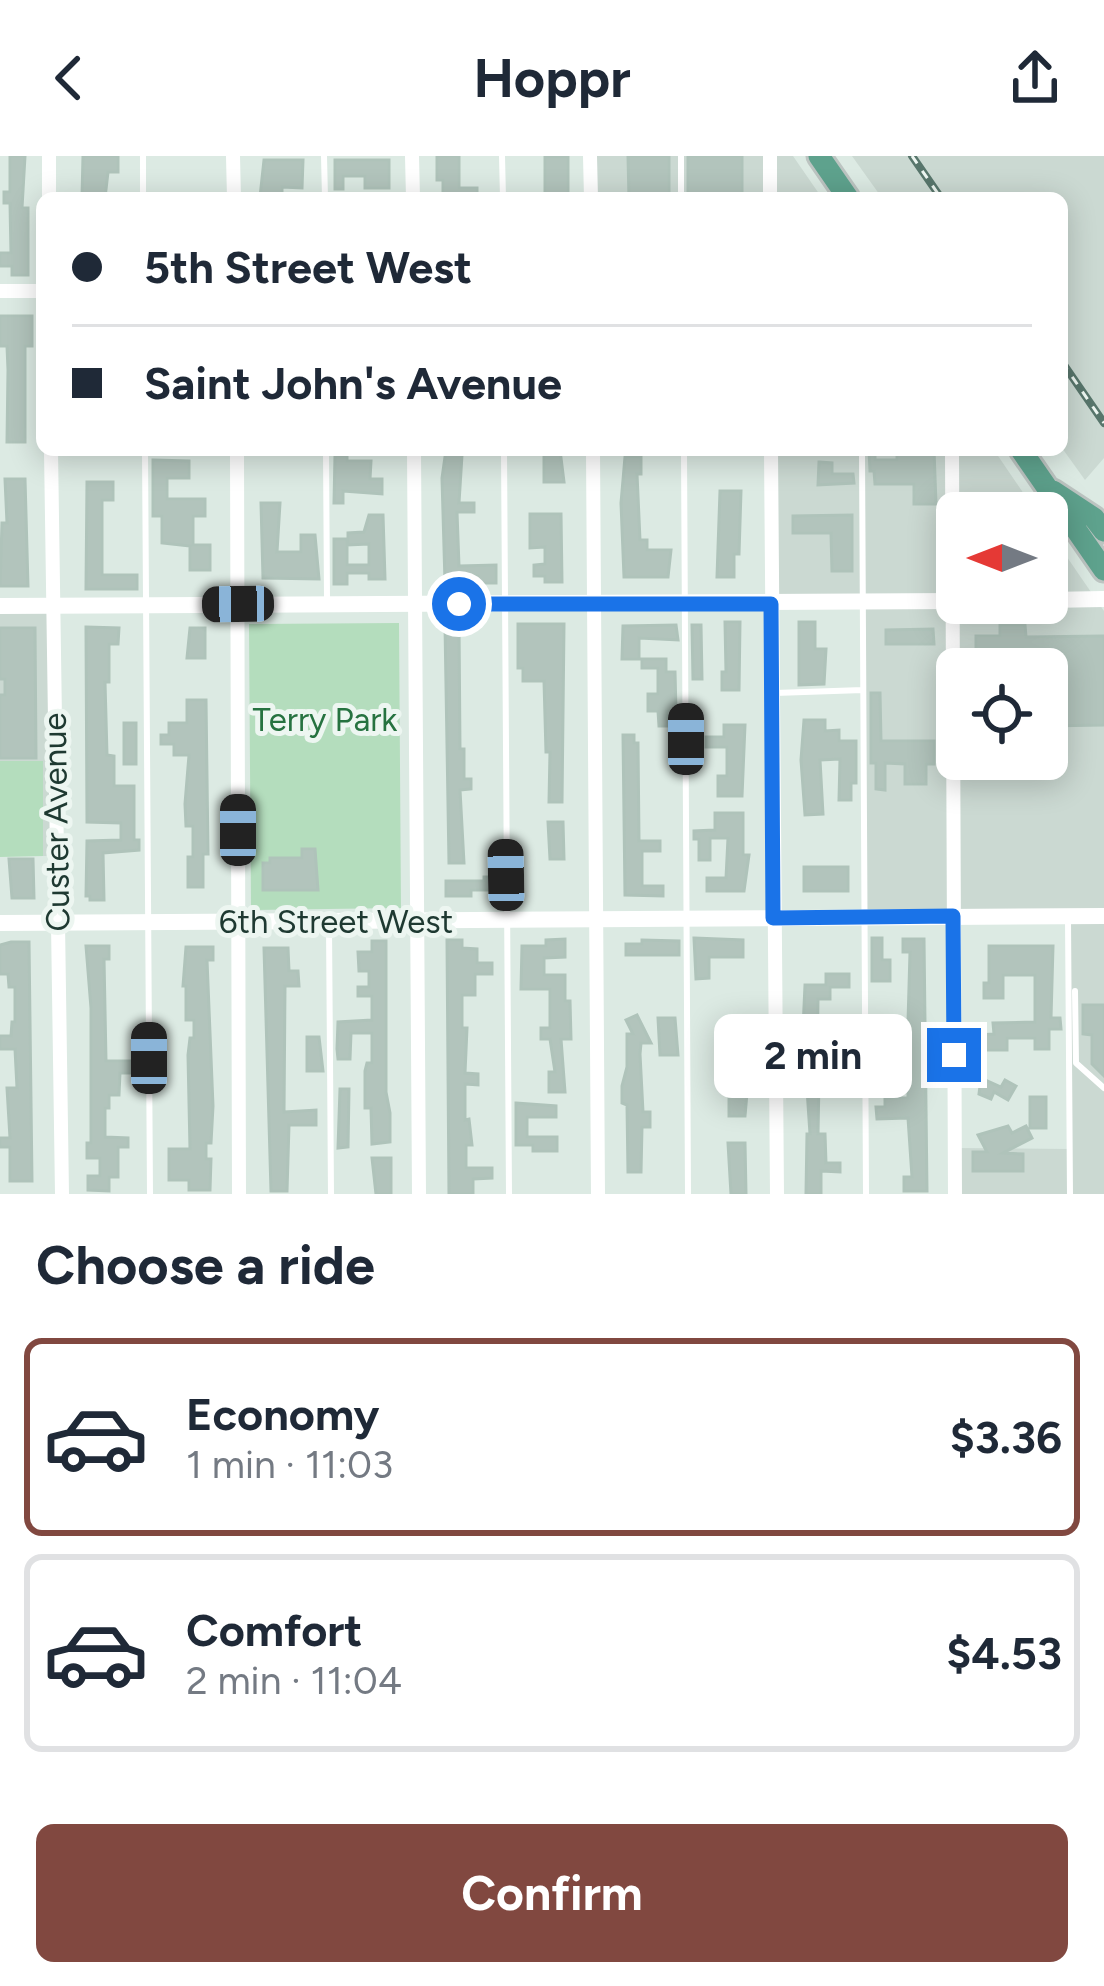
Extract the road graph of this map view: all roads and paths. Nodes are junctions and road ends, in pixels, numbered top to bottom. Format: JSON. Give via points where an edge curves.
{"nodes":[{"id":1,"x":49,"y":156,"type":"edge"},
{"id":2,"x":143,"y":156,"type":"edge"},
{"id":3,"x":233,"y":156,"type":"edge"},
{"id":4,"x":324,"y":156,"type":"edge"},
{"id":5,"x":412,"y":156,"type":"edge"},
{"id":6,"x":502,"y":156,"type":"edge"},
{"id":7,"x":590,"y":156,"type":"edge"},
{"id":8,"x":681,"y":156,"type":"edge"},
{"id":9,"x":770,"y":156,"type":"edge"},
{"id":10,"x":819,"y":156,"type":"edge"},
{"id":11,"x":49,"y":192,"type":"edge"},
{"id":12,"x":143,"y":192,"type":"edge"},
{"id":13,"x":234,"y":192,"type":"edge"},
{"id":14,"x":325,"y":192,"type":"edge"},
{"id":15,"x":412,"y":192,"type":"edge"},
{"id":16,"x":503,"y":192,"type":"edge"},
{"id":17,"x":591,"y":192,"type":"edge"},
{"id":18,"x":681,"y":192,"type":"edge"},
{"id":19,"x":770,"y":192,"type":"edge"},
{"id":20,"x":844,"y":192,"type":"edge"},
{"id":21,"x":0,"y":291,"type":"edge"},
{"id":22,"x":36,"y":291,"type":"edge"},
{"id":23,"x":51,"y":456,"type":"edge"},
{"id":24,"x":145,"y":456,"type":"edge"},
{"id":25,"x":236,"y":456,"type":"edge"},
{"id":26,"x":326,"y":456,"type":"edge"},
{"id":27,"x":414,"y":456,"type":"edge"},
{"id":28,"x":504,"y":456,"type":"edge"},
{"id":29,"x":593,"y":456,"type":"edge"},
{"id":30,"x":684,"y":456,"type":"edge"},
{"id":31,"x":771,"y":456,"type":"edge"},
{"id":32,"x":862,"y":456,"type":"edge"},
{"id":33,"x":952,"y":456,"type":"edge"},
{"id":34,"x":1025,"y":456,"type":"edge"},
{"id":35,"x":1042,"y":481,"type":"junction"},
{"id":36,"x":953,"y":492,"type":"edge"},
{"id":37,"x":1104,"y":531,"type":"edge"},
{"id":38,"x":1104,"y":570,"type":"edge"},
{"id":39,"x":1104,"y":599,"type":"edge"},
{"id":40,"x":1068,"y":600,"type":"edge"},
{"id":41,"x":936,"y":601,"type":"edge"},
{"id":42,"x":862,"y":602,"type":"junction"},
{"id":43,"x":326,"y":603,"type":"junction"},
{"id":44,"x":146,"y":604,"type":"junction"},
{"id":45,"x":238,"y":604,"type":"junction"},
{"id":46,"x":415,"y":604,"type":"junction"},
{"id":47,"x":504,"y":604,"type":"junction"},
{"id":48,"x":594,"y":604,"type":"junction"},
{"id":49,"x":685,"y":604,"type":"junction"},
{"id":50,"x":771,"y":604,"type":"junction"},
{"id":51,"x":53,"y":605,"type":"junction"},
{"id":52,"x":0,"y":606,"type":"edge"},
{"id":53,"x":954,"y":624,"type":"edge"},
{"id":54,"x":863,"y":690,"type":"junction"},
{"id":55,"x":772,"y":693,"type":"junction"},
{"id":56,"x":953,"y":916,"type":"junction"},
{"id":57,"x":1068,"y":916,"type":"junction"},
{"id":58,"x":1104,"y":916,"type":"edge"},
{"id":59,"x":864,"y":917,"type":"junction"},
{"id":60,"x":773,"y":918,"type":"junction"},
{"id":61,"x":687,"y":919,"type":"junction"},
{"id":62,"x":507,"y":920,"type":"junction"},
{"id":63,"x":148,"y":921,"type":"junction"},
{"id":64,"x":237,"y":921,"type":"junction"},
{"id":65,"x":329,"y":921,"type":"junction"},
{"id":66,"x":417,"y":921,"type":"junction"},
{"id":67,"x":595,"y":921,"type":"junction"},
{"id":68,"x":57,"y":922,"type":"junction"},
{"id":69,"x":0,"y":923,"type":"edge"},
{"id":70,"x":1075,"y":991,"type":"dead end"},
{"id":71,"x":1104,"y":1088,"type":"edge"},
{"id":72,"x":62,"y":1194,"type":"edge"},
{"id":73,"x":150,"y":1194,"type":"edge"},
{"id":74,"x":239,"y":1194,"type":"edge"},
{"id":75,"x":331,"y":1194,"type":"edge"},
{"id":76,"x":418,"y":1194,"type":"edge"},
{"id":77,"x":509,"y":1194,"type":"edge"},
{"id":78,"x":598,"y":1194,"type":"edge"},
{"id":79,"x":688,"y":1194,"type":"edge"},
{"id":80,"x":777,"y":1194,"type":"edge"},
{"id":81,"x":866,"y":1194,"type":"edge"},
{"id":82,"x":955,"y":1194,"type":"edge"},
{"id":83,"x":1070,"y":1194,"type":"edge"}],
"edges":[{"from":1,"to":11,"type":"street"},
{"from":2,"to":12,"type":"lane"},
{"from":3,"to":13,"type":"street"},
{"from":4,"to":14,"type":"lane"},
{"from":5,"to":15,"type":"street"},
{"from":6,"to":16,"type":"lane"},
{"from":7,"to":17,"type":"street"},
{"from":8,"to":18,"type":"lane"},
{"from":9,"to":19,"type":"street"},
{"from":10,"to":20,"type":"main road"},
{"from":21,"to":22,"type":"street"},
{"from":23,"to":51,"type":"street","name":"Custer Avenue"},
{"from":24,"to":44,"type":"lane"},
{"from":25,"to":45,"type":"street"},
{"from":26,"to":43,"type":"lane"},
{"from":27,"to":46,"type":"street"},
{"from":28,"to":47,"type":"lane"},
{"from":29,"to":48,"type":"street"},
{"from":30,"to":49,"type":"lane"},
{"from":31,"to":50,"type":"street"},
{"from":32,"to":42,"type":"lane"},
{"from":33,"to":36,"type":"street"},
{"from":34,"to":35,"type":"main road"},
{"from":35,"to":37,"type":"main road"},
{"from":35,"to":38,"type":"main road"},
{"from":39,"to":40,"type":"street"},
{"from":41,"to":42,"type":"street"},
{"from":42,"to":50,"type":"street"},
{"from":42,"to":54,"type":"lane"},
{"from":43,"to":45,"type":"street"},
{"from":43,"to":46,"type":"street"},
{"from":44,"to":45,"type":"street"},
{"from":44,"to":51,"type":"street"},
{"from":44,"to":63,"type":"lane"},
{"from":45,"to":64,"type":"street"},
{"from":46,"to":47,"type":"street"},
{"from":46,"to":66,"type":"street"},
{"from":47,"to":48,"type":"street"},
{"from":47,"to":62,"type":"lane"},
{"from":48,"to":49,"type":"street"},
{"from":48,"to":67,"type":"street"},
{"from":49,"to":50,"type":"street"},
{"from":49,"to":61,"type":"lane"},
{"from":50,"to":55,"type":"street"},
{"from":51,"to":52,"type":"street"},
{"from":51,"to":68,"type":"street","name":"Custer Avenue"},
{"from":53,"to":56,"type":"street"},
{"from":54,"to":55,"type":"lane"},
{"from":54,"to":59,"type":"lane"},
{"from":55,"to":60,"type":"street"},
{"from":56,"to":57,"type":"street","name":"6th Street West"},
{"from":56,"to":59,"type":"street","name":"6th Street West"},
{"from":56,"to":82,"type":"street"},
{"from":57,"to":58,"type":"street","name":"6th Street West"},
{"from":57,"to":83,"type":"lane"},
{"from":59,"to":60,"type":"street","name":"6th Street West"},
{"from":59,"to":81,"type":"lane"},
{"from":60,"to":61,"type":"street","name":"6th Street West"},
{"from":60,"to":80,"type":"street"},
{"from":61,"to":67,"type":"street","name":"6th Street West"},
{"from":61,"to":79,"type":"lane"},
{"from":62,"to":66,"type":"street","name":"6th Street West"},
{"from":62,"to":67,"type":"street","name":"6th Street West"},
{"from":62,"to":77,"type":"lane"},
{"from":63,"to":64,"type":"street","name":"6th Street West"},
{"from":63,"to":68,"type":"street","name":"6th Street West"},
{"from":63,"to":73,"type":"lane"},
{"from":64,"to":65,"type":"street","name":"6th Street West"},
{"from":64,"to":74,"type":"street"},
{"from":65,"to":66,"type":"street","name":"6th Street West"},
{"from":65,"to":75,"type":"lane"},
{"from":66,"to":76,"type":"street"},
{"from":67,"to":78,"type":"street"},
{"from":68,"to":69,"type":"street","name":"6th Street West"},
{"from":68,"to":72,"type":"street","name":"Custer Avenue"},
{"from":70,"to":71,"type":"lane","via":[[1076,1063]]}]}
